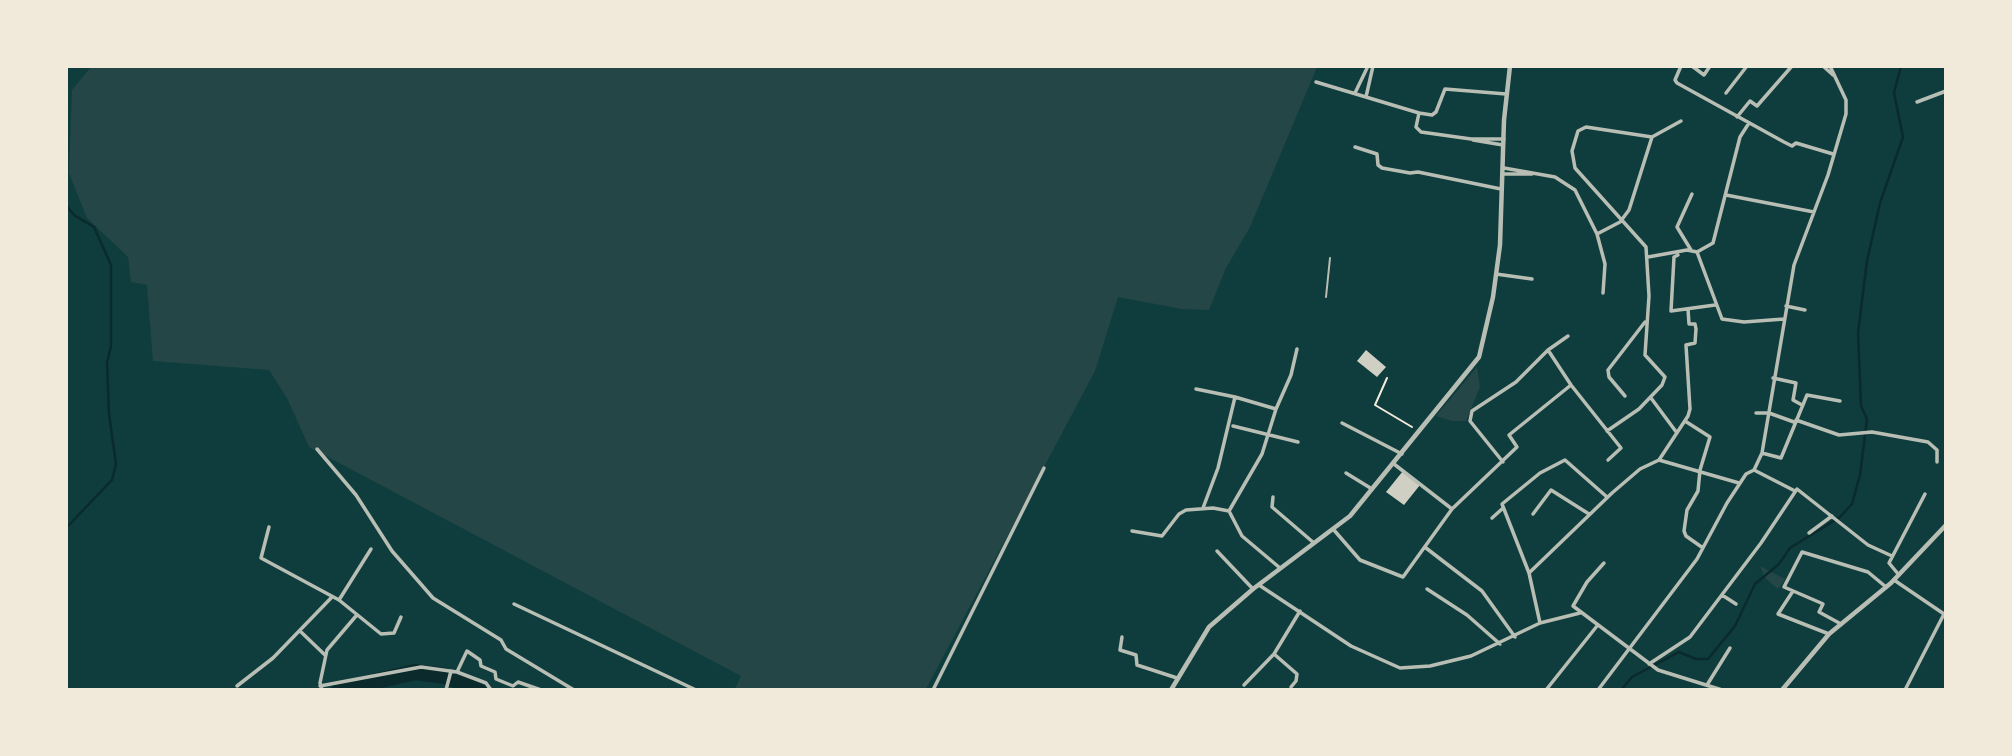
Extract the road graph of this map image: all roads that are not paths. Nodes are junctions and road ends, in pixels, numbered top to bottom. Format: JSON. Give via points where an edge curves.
{"nodes":[{"id":1,"x":1370,"y":66,"type":"edge"},
{"id":2,"x":1510,"y":66,"type":"edge"},
{"id":3,"x":1681,"y":66,"type":"edge"},
{"id":4,"x":1692,"y":66,"type":"edge"},
{"id":5,"x":1710,"y":66,"type":"edge"},
{"id":6,"x":1747,"y":66,"type":"edge"},
{"id":7,"x":1792,"y":66,"type":"edge"},
{"id":8,"x":1823,"y":66,"type":"edge"},
{"id":9,"x":1830,"y":66,"type":"edge"},
{"id":10,"x":1835,"y":76,"type":"junction"},
{"id":11,"x":1316,"y":82,"type":"dead end"},
{"id":12,"x":1945,"y":90,"type":"edge"},
{"id":13,"x":1726,"y":93,"type":"dead end"},
{"id":14,"x":1355,"y":94,"type":"junction"},
{"id":15,"x":1506,"y":94,"type":"junction"},
{"id":16,"x":1366,"y":97,"type":"junction"},
{"id":17,"x":1917,"y":102,"type":"dead end"},
{"id":18,"x":1419,"y":113,"type":"junction"},
{"id":19,"x":1737,"y":117,"type":"junction"},
{"id":20,"x":1681,"y":121,"type":"dead end"},
{"id":21,"x":1749,"y":124,"type":"junction"},
{"id":22,"x":1652,"y":137,"type":"junction"},
{"id":23,"x":1504,"y":142,"type":"junction"},
{"id":24,"x":1355,"y":147,"type":"dead end"},
{"id":25,"x":1833,"y":154,"type":"junction"},
{"id":26,"x":1504,"y":168,"type":"junction"},
{"id":27,"x":1538,"y":173,"type":"junction"},
{"id":28,"x":1503,"y":174,"type":"junction"},
{"id":29,"x":1503,"y":190,"type":"junction"},
{"id":30,"x":1692,"y":194,"type":"dead end"},
{"id":31,"x":1726,"y":195,"type":"junction"},
{"id":32,"x":1814,"y":212,"type":"junction"},
{"id":33,"x":1620,"y":222,"type":"junction"},
{"id":34,"x":1597,"y":234,"type":"junction"},
{"id":35,"x":1690,"y":250,"type":"junction"},
{"id":36,"x":1697,"y":252,"type":"junction"},
{"id":37,"x":1648,"y":257,"type":"junction"},
{"id":38,"x":1331,"y":258,"type":"dead end"},
{"id":39,"x":1496,"y":274,"type":"junction"},
{"id":40,"x":1532,"y":279,"type":"dead end"},
{"id":41,"x":1604,"y":293,"type":"dead end"},
{"id":42,"x":1326,"y":297,"type":"dead end"},
{"id":43,"x":1715,"y":305,"type":"junction"},
{"id":44,"x":1786,"y":306,"type":"junction"},
{"id":45,"x":1688,"y":309,"type":"junction"},
{"id":46,"x":1805,"y":310,"type":"dead end"},
{"id":47,"x":1784,"y":319,"type":"junction"},
{"id":48,"x":1646,"y":320,"type":"junction"},
{"id":49,"x":1568,"y":336,"type":"dead end"},
{"id":50,"x":1297,"y":349,"type":"dead end"},
{"id":51,"x":1548,"y":350,"type":"junction"},
{"id":52,"x":1773,"y":378,"type":"junction"},
{"id":53,"x":1571,"y":385,"type":"junction"},
{"id":54,"x":1196,"y":389,"type":"dead end"},
{"id":55,"x":1625,"y":396,"type":"dead end"},
{"id":56,"x":1235,"y":397,"type":"junction"},
{"id":57,"x":1651,"y":398,"type":"junction"},
{"id":58,"x":1840,"y":401,"type":"dead end"},
{"id":59,"x":1802,"y":405,"type":"junction"},
{"id":60,"x":1276,"y":409,"type":"junction"},
{"id":61,"x":1756,"y":413,"type":"dead end"},
{"id":62,"x":1769,"y":413,"type":"junction"},
{"id":63,"x":1687,"y":418,"type":"junction"},
{"id":64,"x":1795,"y":421,"type":"junction"},
{"id":65,"x":1342,"y":423,"type":"dead end"},
{"id":66,"x":1233,"y":426,"type":"dead end"},
{"id":67,"x":1607,"y":431,"type":"junction"},
{"id":68,"x":1677,"y":433,"type":"junction"},
{"id":69,"x":1268,"y":435,"type":"junction"},
{"id":70,"x":1298,"y":442,"type":"dead end"},
{"id":71,"x":317,"y":449,"type":"dead end"},
{"id":72,"x":1762,"y":453,"type":"junction"},
{"id":73,"x":1402,"y":454,"type":"junction"},
{"id":74,"x":1608,"y":460,"type":"dead end"},
{"id":75,"x":1659,"y":460,"type":"junction"},
{"id":76,"x":1503,"y":462,"type":"junction"},
{"id":77,"x":1937,"y":462,"type":"dead end"},
{"id":78,"x":1394,"y":464,"type":"junction"},
{"id":79,"x":1044,"y":468,"type":"dead end"},
{"id":80,"x":1700,"y":470,"type":"junction"},
{"id":81,"x":1754,"y":470,"type":"junction"},
{"id":82,"x":1346,"y":473,"type":"dead end"},
{"id":83,"x":1739,"y":483,"type":"junction"},
{"id":84,"x":1373,"y":490,"type":"junction"},
{"id":85,"x":1795,"y":491,"type":"junction"},
{"id":86,"x":1925,"y":494,"type":"dead end"},
{"id":87,"x":1273,"y":497,"type":"dead end"},
{"id":88,"x":1608,"y":497,"type":"junction"},
{"id":89,"x":1202,"y":509,"type":"junction"},
{"id":90,"x":1452,"y":509,"type":"junction"},
{"id":91,"x":1502,"y":509,"type":"junction"},
{"id":92,"x":1229,"y":512,"type":"junction"},
{"id":93,"x":1533,"y":514,"type":"dead end"},
{"id":94,"x":1589,"y":514,"type":"junction"},
{"id":95,"x":1492,"y":518,"type":"dead end"},
{"id":96,"x":1834,"y":518,"type":"junction"},
{"id":97,"x":1945,"y":525,"type":"edge"},
{"id":98,"x":269,"y":527,"type":"dead end"},
{"id":99,"x":1334,"y":529,"type":"junction"},
{"id":100,"x":1132,"y":531,"type":"dead end"},
{"id":101,"x":1809,"y":533,"type":"dead end"},
{"id":102,"x":1314,"y":543,"type":"junction"},
{"id":103,"x":1426,"y":548,"type":"junction"},
{"id":104,"x":1703,"y":549,"type":"junction"},
{"id":105,"x":370,"y":550,"type":"dead end"},
{"id":106,"x":1217,"y":551,"type":"dead end"},
{"id":107,"x":1892,"y":556,"type":"junction"},
{"id":108,"x":1604,"y":563,"type":"dead end"},
{"id":109,"x":1280,"y":568,"type":"junction"},
{"id":110,"x":1529,"y":573,"type":"junction"},
{"id":111,"x":1899,"y":575,"type":"junction"},
{"id":112,"x":1894,"y":580,"type":"junction"},
{"id":113,"x":1259,"y":585,"type":"junction"},
{"id":114,"x":1886,"y":587,"type":"junction"},
{"id":115,"x":1253,"y":589,"type":"junction"},
{"id":116,"x":1427,"y":589,"type":"dead end"},
{"id":117,"x":1793,"y":591,"type":"junction"},
{"id":118,"x":1722,"y":594,"type":"junction"},
{"id":119,"x":332,"y":597,"type":"junction"},
{"id":120,"x":339,"y":600,"type":"junction"},
{"id":121,"x":514,"y":604,"type":"dead end"},
{"id":122,"x":1736,"y":604,"type":"dead end"},
{"id":123,"x":1300,"y":611,"type":"junction"},
{"id":124,"x":1580,"y":613,"type":"junction"},
{"id":125,"x":356,"y":615,"type":"junction"},
{"id":126,"x":401,"y":617,"type":"dead end"},
{"id":127,"x":1540,"y":622,"type":"junction"},
{"id":128,"x":1840,"y":624,"type":"junction"},
{"id":129,"x":1597,"y":626,"type":"junction"},
{"id":130,"x":300,"y":631,"type":"junction"},
{"id":131,"x":1829,"y":634,"type":"junction"},
{"id":132,"x":1122,"y":637,"type":"dead end"},
{"id":133,"x":1515,"y":637,"type":"junction"},
{"id":134,"x":1500,"y":644,"type":"junction"},
{"id":135,"x":1730,"y":648,"type":"dead end"},
{"id":136,"x":1628,"y":650,"type":"junction"},
{"id":137,"x":1274,"y":654,"type":"junction"},
{"id":138,"x":325,"y":655,"type":"junction"},
{"id":139,"x":1651,"y":665,"type":"junction"},
{"id":140,"x":451,"y":672,"type":"junction"},
{"id":141,"x":457,"y":672,"type":"junction"},
{"id":142,"x":1177,"y":678,"type":"junction"},
{"id":143,"x":1698,"y":683,"type":"junction"},
{"id":144,"x":237,"y":685,"type":"dead end"},
{"id":145,"x":1244,"y":685,"type":"dead end"},
{"id":146,"x":1707,"y":685,"type":"junction"},
{"id":147,"x":447,"y":687,"type":"edge"},
{"id":148,"x":1291,"y":687,"type":"dead end"},
{"id":149,"x":321,"y":688,"type":"edge"},
{"id":150,"x":491,"y":690,"type":"edge"},
{"id":151,"x":541,"y":690,"type":"edge"},
{"id":152,"x":574,"y":690,"type":"edge"},
{"id":153,"x":696,"y":690,"type":"edge"},
{"id":154,"x":933,"y":690,"type":"edge"},
{"id":155,"x":1171,"y":690,"type":"edge"},
{"id":156,"x":1546,"y":690,"type":"edge"},
{"id":157,"x":1598,"y":690,"type":"edge"},
{"id":158,"x":1697,"y":690,"type":"edge"},
{"id":159,"x":1722,"y":690,"type":"edge"},
{"id":160,"x":1782,"y":690,"type":"edge"},
{"id":161,"x":1905,"y":690,"type":"edge"}],
"edges":[{"from":1,"to":14,"type":"street"},
{"from":1,"to":16,"type":"street"},
{"from":2,"to":15,"type":"street"},
{"from":3,"to":19,"type":"street","via":[[1676,82]]},
{"from":4,"to":5,"type":"street","via":[[1704,75]]},
{"from":6,"to":13,"type":"street"},
{"from":7,"to":19,"type":"street","via":[[1757,106],[1751,102]]},
{"from":8,"to":10,"type":"street"},
{"from":9,"to":10,"type":"street"},
{"from":10,"to":25,"type":"street","via":[[1846,108]]},
{"from":11,"to":14,"type":"street"},
{"from":12,"to":17,"type":"street"},
{"from":14,"to":16,"type":"street"},
{"from":15,"to":18,"type":"street","via":[[1445,89],[1436,112]]},
{"from":15,"to":23,"type":"street"},
{"from":16,"to":18,"type":"street"},
{"from":18,"to":23,"type":"street","via":[[1418,131]]},
{"from":19,"to":21,"type":"street"},
{"from":20,"to":22,"type":"street"},
{"from":21,"to":25,"type":"street","via":[[1792,146],[1796,143]]},
{"from":21,"to":31,"type":"street","via":[[1740,137]]},
{"from":22,"to":33,"type":"street","via":[[1629,210]]},
{"from":22,"to":33,"type":"street","via":[[1591,127],[1578,131],[1572,158],[1575,168]]},
{"from":23,"to":26,"type":"street"},
{"from":24,"to":29,"type":"street","via":[[1376,153],[1382,168]]},
{"from":25,"to":32,"type":"street"},
{"from":26,"to":27,"type":"street"},
{"from":26,"to":28,"type":"street"},
{"from":27,"to":28,"type":"street"},
{"from":27,"to":34,"type":"street","via":[[1570,185]]},
{"from":28,"to":29,"type":"street"},
{"from":29,"to":39,"type":"street"},
{"from":30,"to":35,"type":"street","via":[[1677,227]]},
{"from":31,"to":32,"type":"street"},
{"from":31,"to":36,"type":"street","via":[[1715,239]]},
{"from":32,"to":44,"type":"street","via":[[1800,246]]},
{"from":33,"to":34,"type":"street"},
{"from":33,"to":37,"type":"street","via":[[1643,242]]},
{"from":34,"to":41,"type":"street","via":[[1605,264]]},
{"from":35,"to":36,"type":"street"},
{"from":35,"to":37,"type":"street"},
{"from":35,"to":45,"type":"street","via":[[1674,257],[1671,310]]},
{"from":36,"to":43,"type":"street"},
{"from":37,"to":48,"type":"street"},
{"from":38,"to":42,"type":"lane"},
{"from":39,"to":40,"type":"street"},
{"from":39,"to":73,"type":"street","via":[[1479,357]]},
{"from":43,"to":45,"type":"street"},
{"from":43,"to":47,"type":"street","via":[[1725,321]]},
{"from":44,"to":46,"type":"street"},
{"from":44,"to":47,"type":"street"},
{"from":45,"to":63,"type":"street","via":[[1689,324],[1696,329],[1695,343],[1686,345]]},
{"from":47,"to":52,"type":"street"},
{"from":48,"to":55,"type":"street","via":[[1608,370]]},
{"from":48,"to":57,"type":"street","via":[[1645,355],[1665,377]]},
{"from":49,"to":51,"type":"street"},
{"from":50,"to":60,"type":"street"},
{"from":51,"to":53,"type":"street"},
{"from":51,"to":76,"type":"street","via":[[1516,382],[1477,406],[1470,416]]},
{"from":52,"to":59,"type":"street","via":[[1796,383],[1793,400]]},
{"from":52,"to":62,"type":"street"},
{"from":53,"to":67,"type":"street"},
{"from":53,"to":76,"type":"street","via":[[1509,435],[1517,447]]},
{"from":54,"to":56,"type":"street"},
{"from":56,"to":60,"type":"street"},
{"from":56,"to":89,"type":"street","via":[[1218,468]]},
{"from":57,"to":67,"type":"street"},
{"from":57,"to":68,"type":"street"},
{"from":58,"to":59,"type":"street","via":[[1807,394]]},
{"from":59,"to":64,"type":"street"},
{"from":60,"to":69,"type":"street"},
{"from":61,"to":62,"type":"street"},
{"from":62,"to":64,"type":"street"},
{"from":62,"to":72,"type":"street"},
{"from":63,"to":68,"type":"street"},
{"from":63,"to":80,"type":"street","via":[[1710,437]]},
{"from":64,"to":72,"type":"street","via":[[1781,458]]},
{"from":64,"to":77,"type":"street","via":[[1839,435],[1869,432],[1932,444]]},
{"from":65,"to":73,"type":"street"},
{"from":66,"to":69,"type":"street"},
{"from":67,"to":74,"type":"street","via":[[1621,448]]},
{"from":68,"to":75,"type":"street"},
{"from":69,"to":70,"type":"street"},
{"from":69,"to":92,"type":"street"},
{"from":71,"to":152,"type":"street","via":[[358,498],[398,559],[433,598]]},
{"from":72,"to":81,"type":"street"},
{"from":73,"to":78,"type":"street"},
{"from":75,"to":80,"type":"street"},
{"from":75,"to":88,"type":"street","via":[[1640,469]]},
{"from":76,"to":90,"type":"street"},
{"from":78,"to":84,"type":"street"},
{"from":78,"to":90,"type":"street"},
{"from":79,"to":154,"type":"street"},
{"from":80,"to":83,"type":"street"},
{"from":80,"to":104,"type":"street","via":[[1698,492],[1687,510],[1684,531]]},
{"from":81,"to":83,"type":"street"},
{"from":81,"to":85,"type":"street"},
{"from":82,"to":84,"type":"street"},
{"from":83,"to":104,"type":"street"},
{"from":84,"to":99,"type":"street"},
{"from":85,"to":96,"type":"street","via":[[1801,489]]},
{"from":85,"to":118,"type":"street"},
{"from":86,"to":107,"type":"street"},
{"from":87,"to":102,"type":"street","via":[[1272,507]]},
{"from":88,"to":91,"type":"street","via":[[1565,460],[1506,499]]},
{"from":88,"to":94,"type":"street"},
{"from":89,"to":92,"type":"street"},
{"from":89,"to":100,"type":"street","via":[[1182,512],[1162,537]]},
{"from":90,"to":103,"type":"street"},
{"from":91,"to":95,"type":"street"},
{"from":91,"to":110,"type":"street"},
{"from":92,"to":109,"type":"street","via":[[1242,536]]},
{"from":93,"to":94,"type":"street","via":[[1551,490]]},
{"from":94,"to":110,"type":"street"},
{"from":96,"to":101,"type":"street"},
{"from":96,"to":107,"type":"street"},
{"from":97,"to":111,"type":"street"},
{"from":98,"to":119,"type":"street","via":[[261,558]]},
{"from":99,"to":102,"type":"street"},
{"from":99,"to":103,"type":"street","via":[[1363,562],[1402,577]]},
{"from":102,"to":109,"type":"street"},
{"from":103,"to":133,"type":"street","via":[[1482,591]]},
{"from":104,"to":136,"type":"street"},
{"from":105,"to":120,"type":"street"},
{"from":106,"to":115,"type":"street"},
{"from":107,"to":111,"type":"street","via":[[1890,566]]},
{"from":108,"to":124,"type":"street","via":[[1573,604]]},
{"from":109,"to":113,"type":"street"},
{"from":110,"to":127,"type":"street"},
{"from":111,"to":112,"type":"street"},
{"from":112,"to":114,"type":"street"},
{"from":112,"to":161,"type":"street","via":[[1944,614]]},
{"from":113,"to":115,"type":"street"},
{"from":113,"to":123,"type":"street"},
{"from":114,"to":117,"type":"street","via":[[1868,572],[1804,552],[1784,585]]},
{"from":114,"to":128,"type":"street"},
{"from":115,"to":142,"type":"street","via":[[1209,627]]},
{"from":116,"to":134,"type":"street"},
{"from":117,"to":128,"type":"street","via":[[1821,603],[1819,612]]},
{"from":117,"to":131,"type":"street","via":[[1778,614]]},
{"from":118,"to":122,"type":"street"},
{"from":118,"to":139,"type":"street","via":[[1686,640]]},
{"from":119,"to":120,"type":"street"},
{"from":119,"to":130,"type":"street"},
{"from":120,"to":125,"type":"street"},
{"from":121,"to":153,"type":"street"},
{"from":123,"to":134,"type":"street","via":[[1352,646],[1400,668],[1451,662]]},
{"from":123,"to":137,"type":"street"},
{"from":124,"to":127,"type":"street"},
{"from":124,"to":129,"type":"street"},
{"from":125,"to":126,"type":"street","via":[[381,634],[390,635]]},
{"from":125,"to":138,"type":"street"},
{"from":127,"to":133,"type":"street"},
{"from":128,"to":131,"type":"street"},
{"from":129,"to":136,"type":"street"},
{"from":129,"to":156,"type":"street"},
{"from":130,"to":138,"type":"street"},
{"from":130,"to":144,"type":"street"},
{"from":131,"to":160,"type":"street"},
{"from":132,"to":142,"type":"street","via":[[1121,651],[1136,655],[1137,664]]},
{"from":133,"to":134,"type":"street"},
{"from":135,"to":146,"type":"street"},
{"from":136,"to":139,"type":"street"},
{"from":136,"to":157,"type":"street"},
{"from":137,"to":145,"type":"street"},
{"from":137,"to":148,"type":"street","via":[[1297,674]]},
{"from":138,"to":149,"type":"street"},
{"from":139,"to":143,"type":"street"},
{"from":140,"to":141,"type":"street"},
{"from":140,"to":147,"type":"street"},
{"from":140,"to":149,"type":"street","via":[[405,668]]},
{"from":141,"to":150,"type":"street","via":[[486,683]]},
{"from":141,"to":151,"type":"street","via":[[467,651],[481,666],[495,672],[496,679]]},
{"from":142,"to":155,"type":"street"},
{"from":143,"to":146,"type":"street"},
{"from":143,"to":158,"type":"street"},
{"from":146,"to":159,"type":"street"}]}
